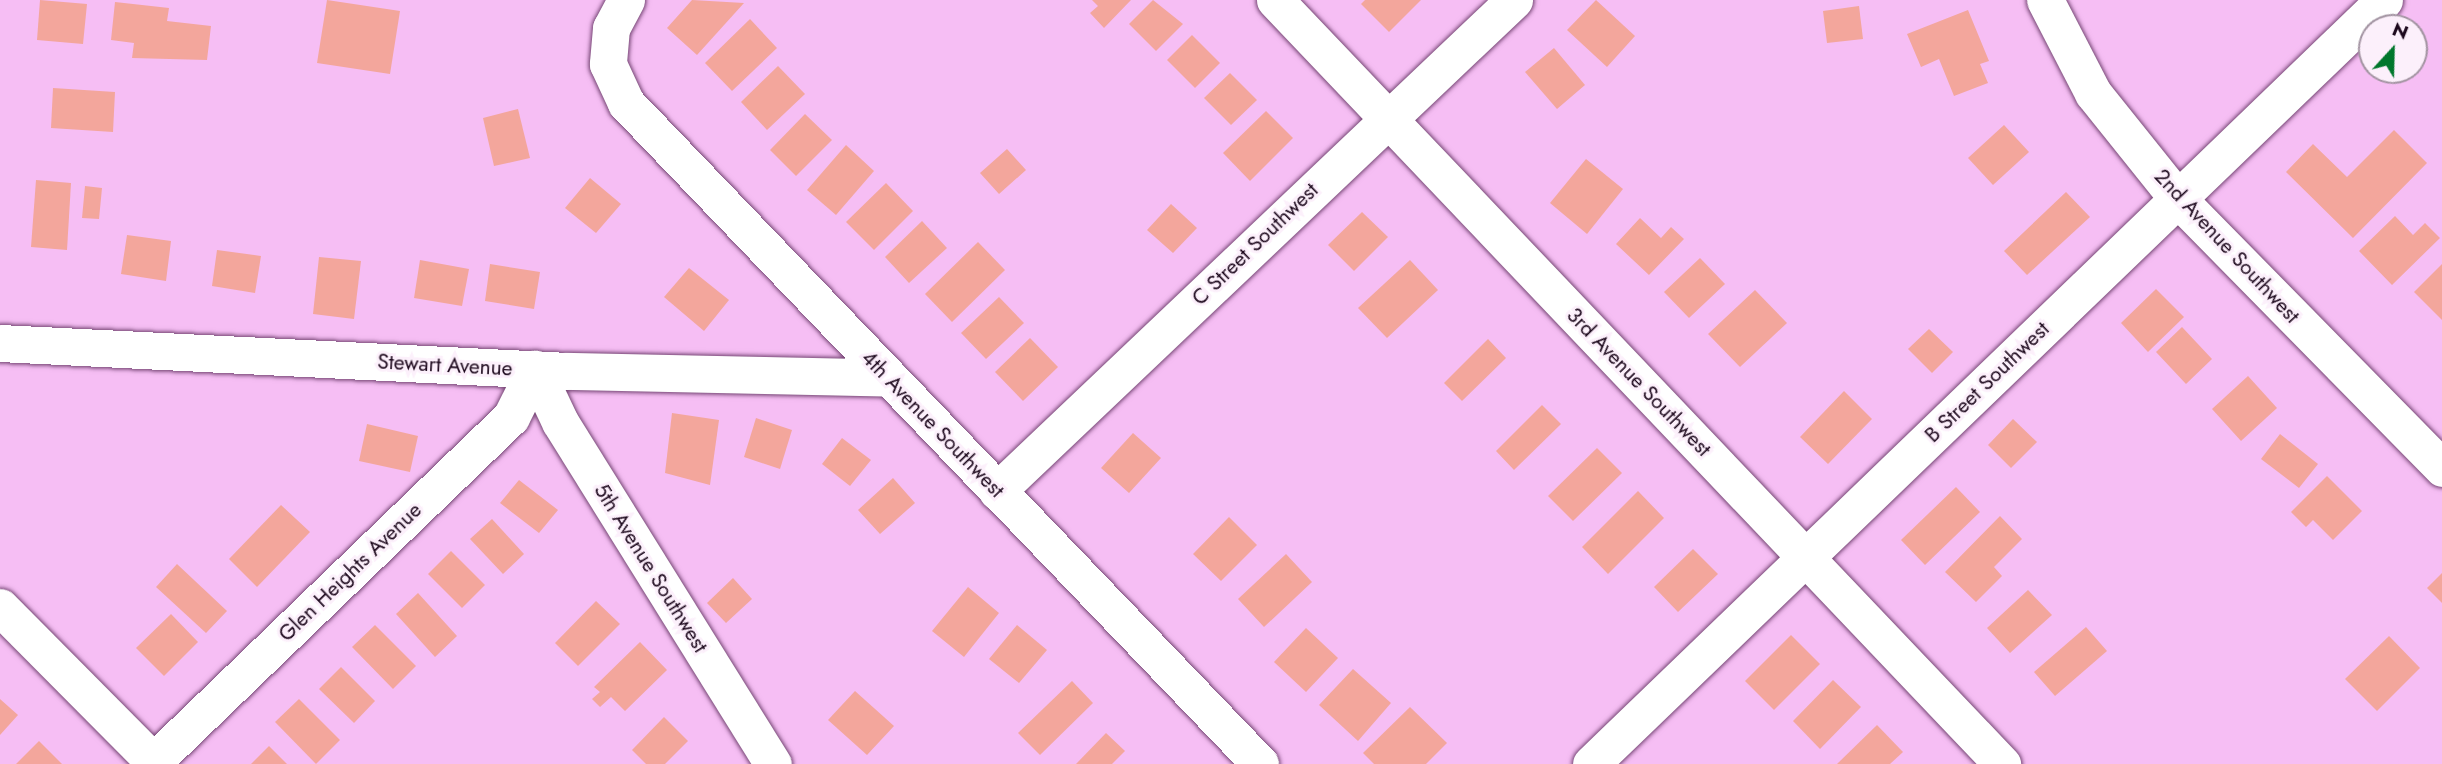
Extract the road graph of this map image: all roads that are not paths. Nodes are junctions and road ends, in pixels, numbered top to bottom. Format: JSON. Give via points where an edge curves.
{"nodes":[{"id":1,"x":626,"y":0,"type":"edge"},
{"id":2,"x":1275,"y":0,"type":"edge"},
{"id":3,"x":1514,"y":0,"type":"edge"},
{"id":4,"x":2045,"y":0,"type":"edge"},
{"id":5,"x":2384,"y":0,"type":"edge"},
{"id":6,"x":1386,"y":117,"type":"junction"},
{"id":7,"x":2178,"y":199,"type":"junction"},
{"id":8,"x":0,"y":343,"type":"edge"},
{"id":9,"x":535,"y":369,"type":"junction"},
{"id":10,"x":889,"y":378,"type":"junction"},
{"id":11,"x":2442,"y":468,"type":"edge"},
{"id":12,"x":997,"y":491,"type":"junction"},
{"id":13,"x":1805,"y":557,"type":"junction"},
{"id":14,"x":0,"y":607,"type":"edge"},
{"id":15,"x":154,"y":763,"type":"edge"},
{"id":16,"x":773,"y":764,"type":"edge"},
{"id":17,"x":1260,"y":764,"type":"edge"},
{"id":18,"x":1591,"y":764,"type":"edge"},
{"id":19,"x":2002,"y":764,"type":"edge"}],
"edges":[{"from":1,"to":10,"type":"street","name":"4th Avenue Southwest","via":[[611,28],[611,79],[644,122]]},
{"from":2,"to":6,"type":"street","name":"3rd Avenue Southwest"},
{"from":3,"to":6,"type":"street","name":"C Street Southwest"},
{"from":4,"to":7,"type":"street","name":"2nd Avenue Southwest","via":[[2093,93]]},
{"from":5,"to":7,"type":"street","name":"B Street Southwest"},
{"from":6,"to":12,"type":"street","name":"C Street Southwest"},
{"from":6,"to":13,"type":"street","name":"3rd Avenue Southwest"},
{"from":7,"to":11,"type":"street","name":"2nd Avenue Southwest"},
{"from":7,"to":13,"type":"street","name":"B Street Southwest"},
{"from":8,"to":9,"type":"street","name":"Stewart Avenue"},
{"from":9,"to":10,"type":"street","name":"Stewart Avenue"},
{"from":9,"to":15,"type":"street","name":"Glen Heights Avenue","via":[[511,417]]},
{"from":9,"to":16,"type":"street","name":"5th Avenue Southwest","via":[[560,422]]},
{"from":10,"to":12,"type":"street","name":"4th Avenue Southwest"},
{"from":12,"to":17,"type":"street","name":"4th Avenue Southwest"},
{"from":13,"to":18,"type":"street","name":"B Street Southwest"},
{"from":13,"to":19,"type":"street","name":"3rd Avenue Southwest"},
{"from":14,"to":15,"type":"street"}]}
